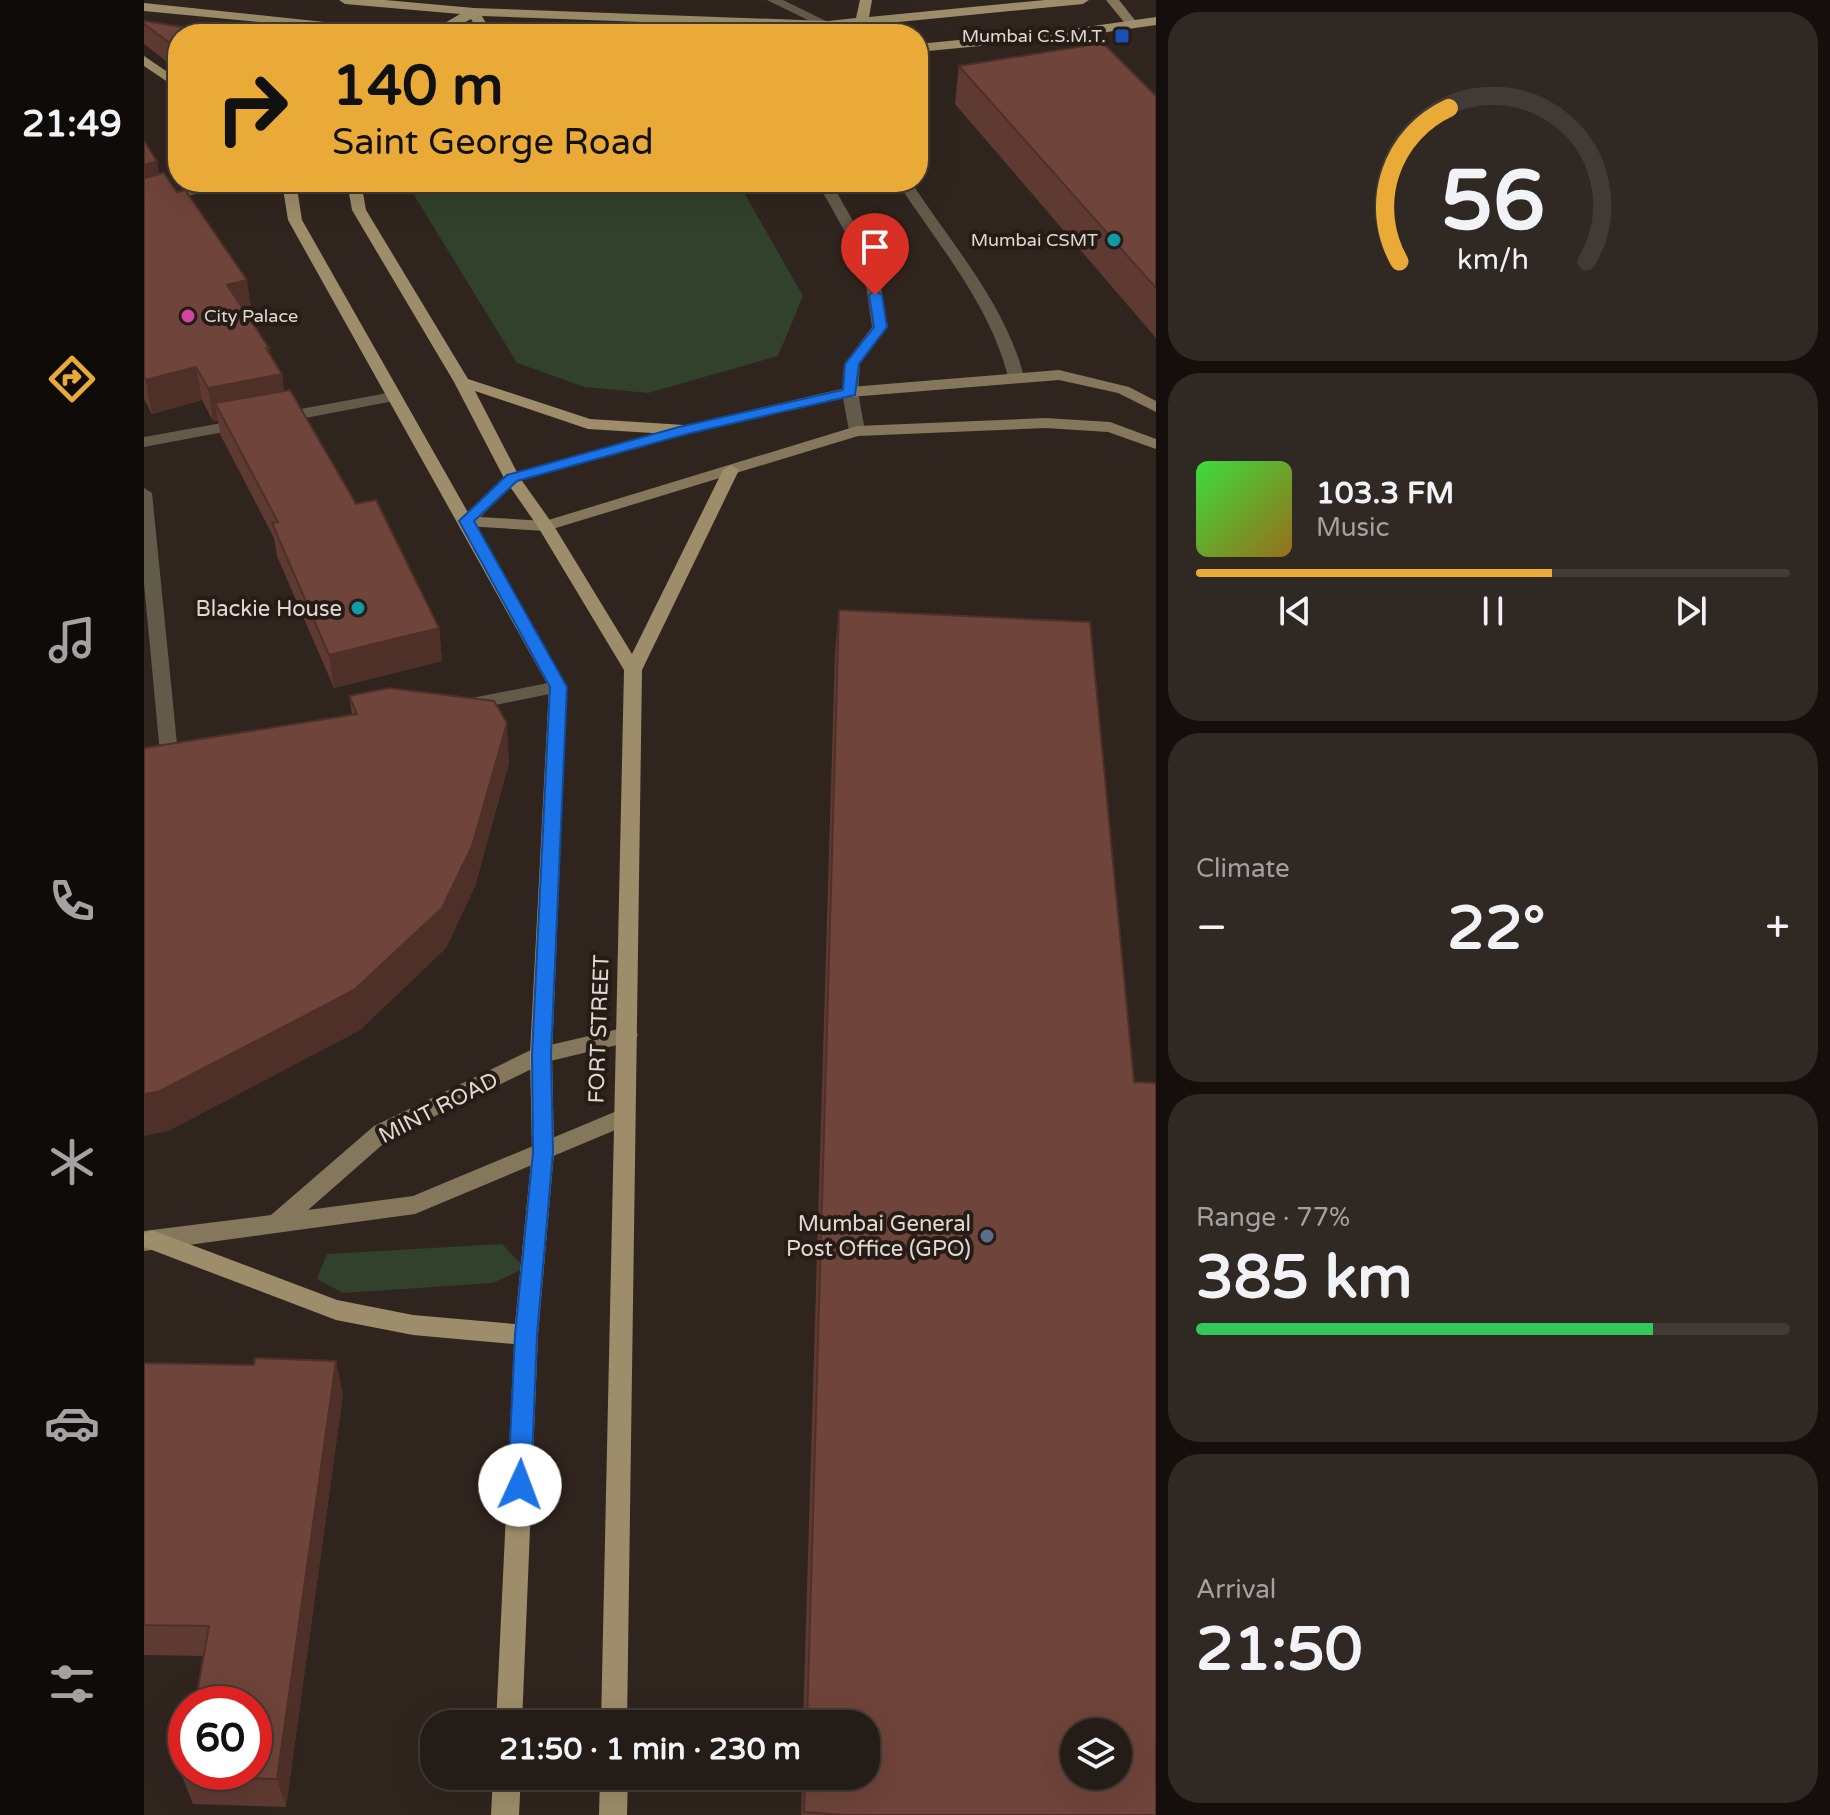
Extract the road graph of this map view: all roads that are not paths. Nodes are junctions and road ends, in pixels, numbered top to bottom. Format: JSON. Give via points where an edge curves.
{"nodes":[{"id":1,"x":345,"y":0,"type":"edge"},
{"id":2,"x":773,"y":0,"type":"edge"},
{"id":3,"x":866,"y":0,"type":"edge"},
{"id":4,"x":1083,"y":0,"type":"edge"},
{"id":5,"x":1112,"y":0,"type":"edge"},
{"id":6,"x":144,"y":7,"type":"edge"},
{"id":7,"x":474,"y":12,"type":"junction"},
{"id":8,"x":1156,"y":21,"type":"edge"},
{"id":9,"x":862,"y":22,"type":"junction"},
{"id":10,"x":320,"y":24,"type":"edge"},
{"id":11,"x":452,"y":24,"type":"edge"},
{"id":12,"x":481,"y":24,"type":"edge"},
{"id":13,"x":801,"y":24,"type":"edge"},
{"id":14,"x":826,"y":24,"type":"edge"},
{"id":15,"x":839,"y":24,"type":"edge"},
{"id":16,"x":1132,"y":24,"type":"junction"},
{"id":17,"x":928,"y":47,"type":"edge"},
{"id":18,"x":144,"y":60,"type":"edge"},
{"id":19,"x":168,"y":78,"type":"edge"},
{"id":20,"x":192,"y":192,"type":"edge"},
{"id":21,"x":291,"y":192,"type":"edge"},
{"id":22,"x":356,"y":192,"type":"edge"},
{"id":23,"x":830,"y":192,"type":"edge"},
{"id":24,"x":910,"y":192,"type":"edge"},
{"id":25,"x":144,"y":206,"type":"edge"},
{"id":26,"x":1016,"y":377,"type":"junction"},
{"id":27,"x":462,"y":382,"type":"junction"},
{"id":28,"x":850,"y":392,"type":"junction"},
{"id":29,"x":393,"y":397,"type":"junction"},
{"id":30,"x":1156,"y":406,"type":"edge"},
{"id":31,"x":684,"y":430,"type":"junction"},
{"id":32,"x":857,"y":431,"type":"junction"},
{"id":33,"x":144,"y":442,"type":"edge"},
{"id":34,"x":1156,"y":444,"type":"edge"},
{"id":35,"x":731,"y":470,"type":"junction"},
{"id":36,"x":512,"y":478,"type":"junction"},
{"id":37,"x":144,"y":493,"type":"edge"},
{"id":38,"x":466,"y":521,"type":"junction"},
{"id":39,"x":546,"y":526,"type":"junction"},
{"id":40,"x":633,"y":670,"type":"junction"},
{"id":41,"x":558,"y":687,"type":"junction"},
{"id":42,"x":450,"y":709,"type":"edge"},
{"id":43,"x":171,"y":764,"type":"edge"},
{"id":44,"x":627,"y":1035,"type":"junction"},
{"id":45,"x":541,"y":1055,"type":"junction"},
{"id":46,"x":624,"y":1117,"type":"junction"},
{"id":47,"x":543,"y":1152,"type":"junction"},
{"id":48,"x":274,"y":1226,"type":"junction"},
{"id":49,"x":148,"y":1240,"type":"edge"},
{"id":50,"x":526,"y":1335,"type":"junction"},
{"id":51,"x":510,"y":1710,"type":"edge"},
{"id":52,"x":614,"y":1710,"type":"edge"},
{"id":53,"x":506,"y":1790,"type":"edge"},
{"id":54,"x":614,"y":1790,"type":"edge"},
{"id":55,"x":505,"y":1815,"type":"edge"},
{"id":56,"x":613,"y":1815,"type":"edge"}],
"edges":[{"from":1,"to":7,"type":"main road"},
{"from":2,"to":14,"type":"street"},
{"from":3,"to":9,"type":"main road"},
{"from":4,"to":9,"type":"main road"},
{"from":5,"to":16,"type":"main road"},
{"from":6,"to":10,"type":"main road"},
{"from":7,"to":11,"type":"main road"},
{"from":7,"to":12,"type":"main road"},
{"from":7,"to":13,"type":"main road"},
{"from":8,"to":16,"type":"main road"},
{"from":9,"to":15,"type":"main road"},
{"from":16,"to":17,"type":"main road"},
{"from":18,"to":19,"type":"main road"},
{"from":20,"to":25,"type":"street"},
{"from":21,"to":29,"type":"main road","via":[[295,220]]},
{"from":22,"to":27,"type":"main road","via":[[359,210]]},
{"from":23,"to":28,"type":"street","via":[[870,264],[880,327],[852,364]]},
{"from":24,"to":26,"type":"street","via":[[1003,339],[1015,361]]},
{"from":26,"to":28,"type":"main road"},
{"from":26,"to":30,"type":"main road","via":[[1059,375],[1123,390]]},
{"from":27,"to":31,"type":"main road","via":[[588,424]]},
{"from":27,"to":36,"type":"main road"},
{"from":28,"to":31,"type":"main road"},
{"from":28,"to":32,"type":"street"},
{"from":29,"to":33,"type":"street"},
{"from":29,"to":38,"type":"main road"},
{"from":31,"to":36,"type":"main road"},
{"from":32,"to":34,"type":"main road","via":[[1046,423],[1110,427]]},
{"from":32,"to":35,"type":"main road"},
{"from":35,"to":39,"type":"main road"},
{"from":35,"to":40,"type":"main road"},
{"from":36,"to":38,"type":"main road"},
{"from":36,"to":39,"type":"main road"},
{"from":37,"to":43,"type":"street"},
{"from":38,"to":39,"type":"main road"},
{"from":38,"to":41,"type":"main road"},
{"from":39,"to":40,"type":"main road"},
{"from":40,"to":44,"type":"main road","name":"FORT STREET"},
{"from":41,"to":42,"type":"street"},
{"from":41,"to":45,"type":"main road"},
{"from":44,"to":45,"type":"main road","name":"MINT ROAD"},
{"from":44,"to":46,"type":"main road","name":"FORT STREET"},
{"from":45,"to":47,"type":"main road"},
{"from":45,"to":48,"type":"main road","name":"MINT ROAD","via":[[382,1132]]},
{"from":46,"to":47,"type":"main road"},
{"from":46,"to":52,"type":"main road","name":"FORT STREET"},
{"from":47,"to":48,"type":"main road","via":[[415,1205]]},
{"from":47,"to":50,"type":"main road"},
{"from":48,"to":49,"type":"main road"},
{"from":49,"to":50,"type":"main road","via":[[336,1310],[413,1325]]},
{"from":50,"to":51,"type":"main road"},
{"from":53,"to":55,"type":"main road"},
{"from":54,"to":56,"type":"main road"}]}
